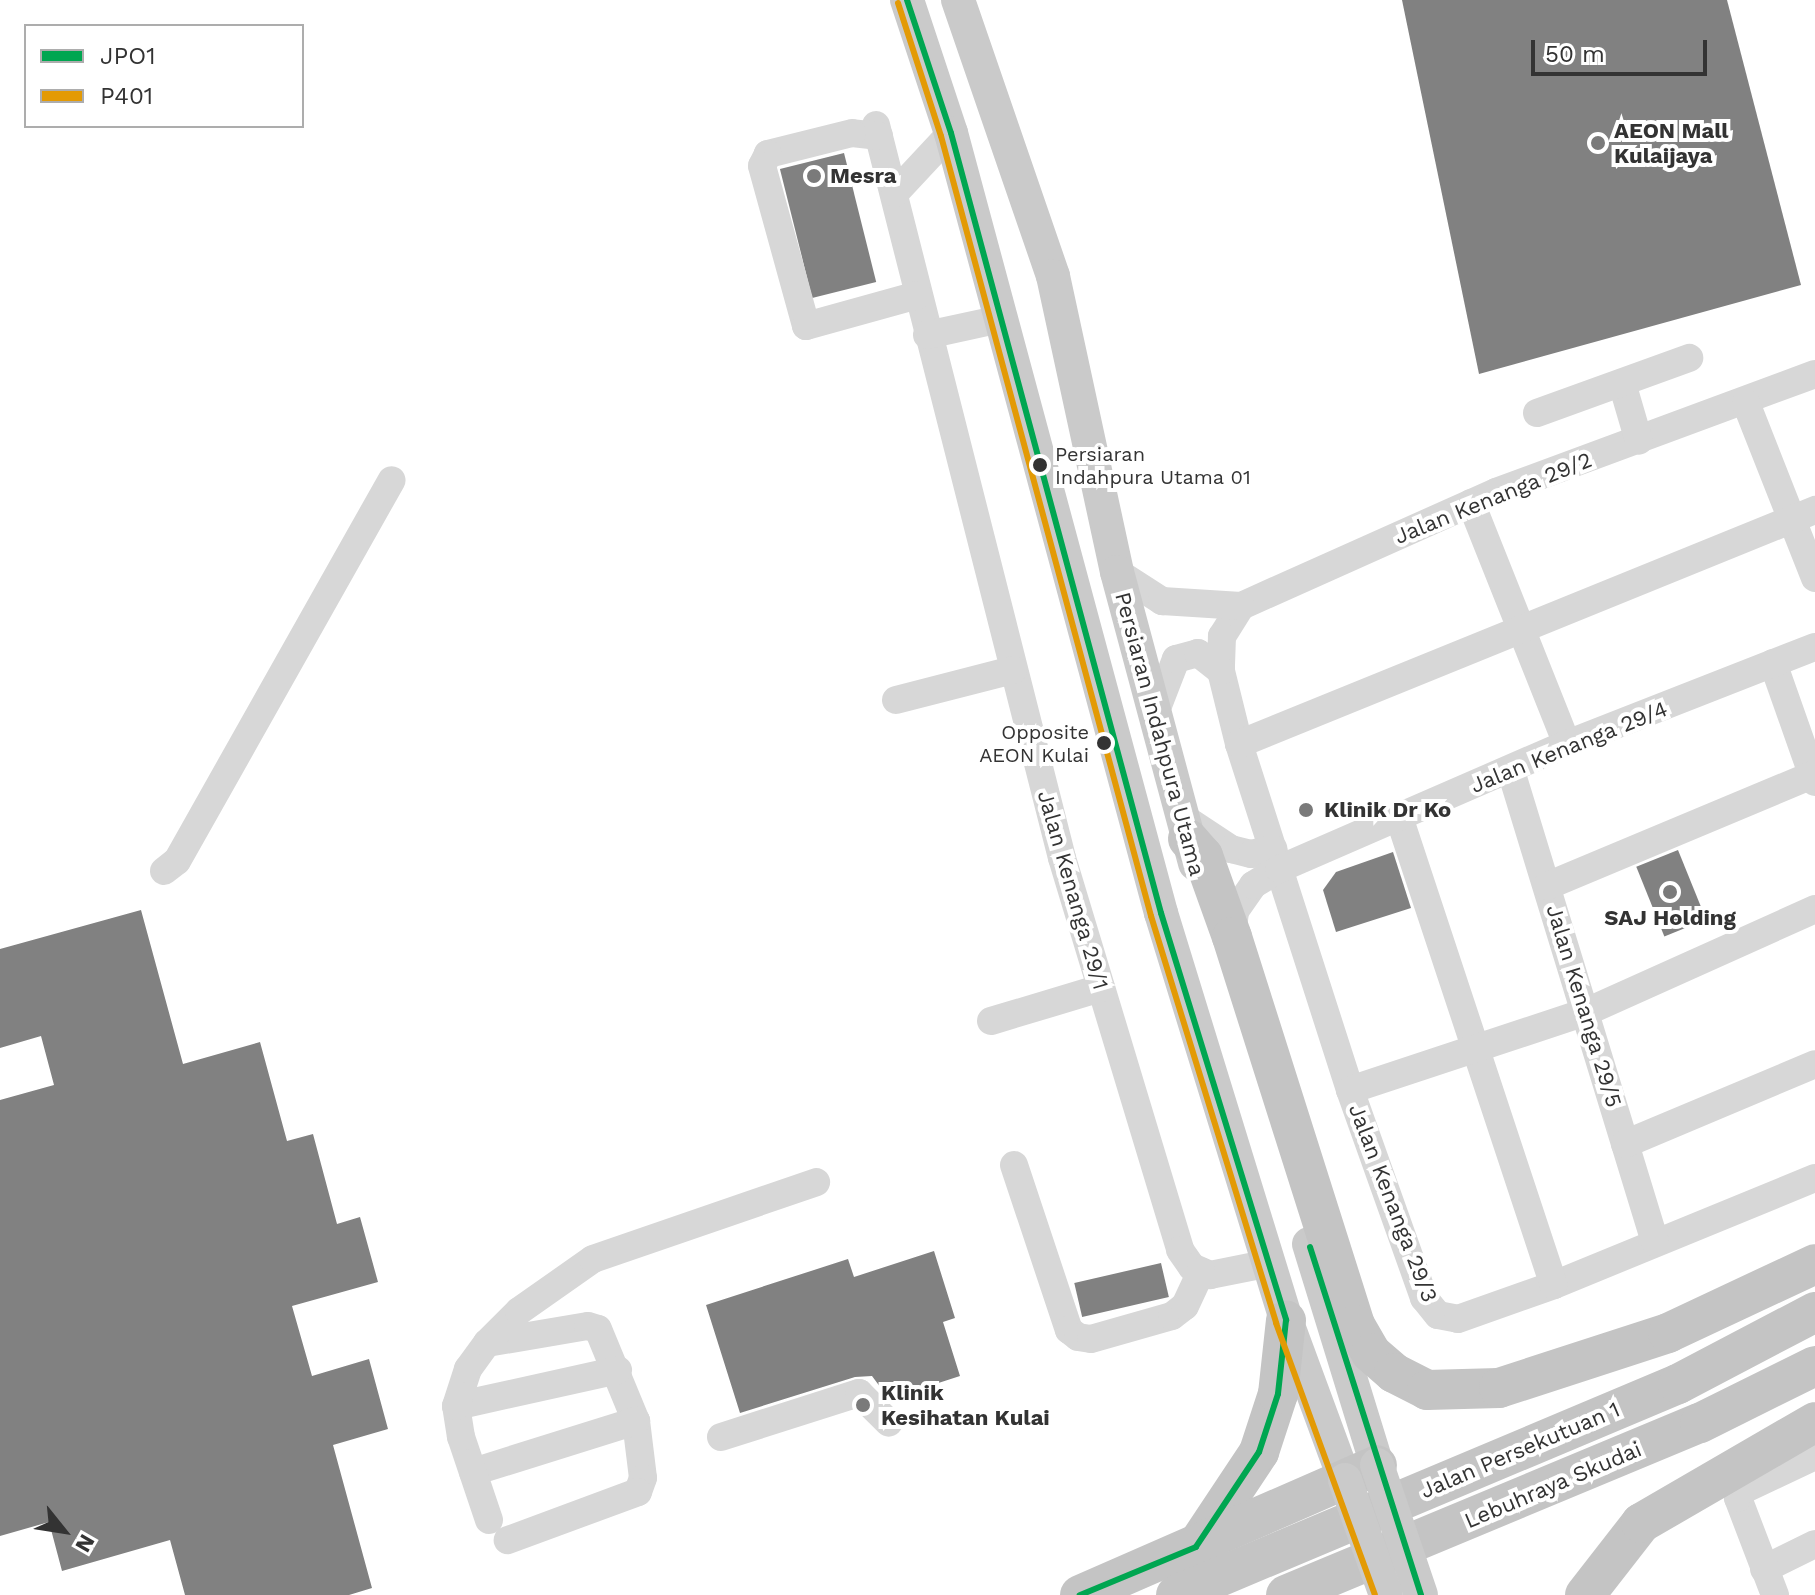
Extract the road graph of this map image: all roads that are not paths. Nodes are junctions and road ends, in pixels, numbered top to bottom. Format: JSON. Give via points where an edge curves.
{"nodes":[{"id":1,"x":907,"y":0,"type":"edge"},
{"id":2,"x":958,"y":0,"type":"edge"},
{"id":3,"x":951,"y":133,"type":"junction"},
{"id":4,"x":895,"y":193,"type":"junction"},
{"id":5,"x":918,"y":295,"type":"junction"},
{"id":6,"x":1001,"y":319,"type":"junction"},
{"id":7,"x":927,"y":335,"type":"junction"},
{"id":8,"x":1689,"y":358,"type":"dead end"},
{"id":9,"x":1815,"y":374,"type":"edge"},
{"id":10,"x":1622,"y":383,"type":"junction"},
{"id":11,"x":1746,"y":403,"type":"junction"},
{"id":12,"x":1537,"y":413,"type":"dead end"},
{"id":13,"x":1639,"y":441,"type":"junction"},
{"id":14,"x":392,"y":480,"type":"dead end"},
{"id":15,"x":1471,"y":503,"type":"junction"},
{"id":16,"x":1803,"y":514,"type":"edge"},
{"id":17,"x":1117,"y":572,"type":"junction"},
{"id":18,"x":1815,"y":578,"type":"edge"},
{"id":19,"x":1241,"y":606,"type":"junction"},
{"id":20,"x":1521,"y":630,"type":"junction"},
{"id":21,"x":1815,"y":647,"type":"edge"},
{"id":22,"x":1773,"y":663,"type":"junction"},
{"id":23,"x":1013,"y":670,"type":"junction"},
{"id":24,"x":1221,"y":671,"type":"junction"},
{"id":25,"x":896,"y":700,"type":"dead end"},
{"id":26,"x":1154,"y":716,"type":"junction"},
{"id":27,"x":1239,"y":744,"type":"junction"},
{"id":28,"x":1567,"y":744,"type":"junction"},
{"id":29,"x":1511,"y":771,"type":"junction"},
{"id":30,"x":1814,"y":777,"type":"edge"},
{"id":31,"x":1399,"y":817,"type":"junction"},
{"id":32,"x":1184,"y":827,"type":"junction"},
{"id":33,"x":1276,"y":859,"type":"junction"},
{"id":34,"x":164,"y":871,"type":"dead end"},
{"id":35,"x":1547,"y":886,"type":"junction"},
{"id":36,"x":1815,"y":909,"type":"edge"},
{"id":37,"x":1232,"y":937,"type":"junction"},
{"id":38,"x":1101,"y":988,"type":"junction"},
{"id":39,"x":1586,"y":1012,"type":"junction"},
{"id":40,"x":991,"y":1021,"type":"dead end"},
{"id":41,"x":1476,"y":1051,"type":"junction"},
{"id":42,"x":1815,"y":1064,"type":"edge"},
{"id":43,"x":1350,"y":1090,"type":"junction"},
{"id":44,"x":1625,"y":1144,"type":"junction"},
{"id":45,"x":1014,"y":1165,"type":"dead end"},
{"id":46,"x":1815,"y":1178,"type":"edge"},
{"id":47,"x":816,"y":1182,"type":"dead end"},
{"id":48,"x":1655,"y":1243,"type":"junction"},
{"id":49,"x":1270,"y":1263,"type":"junction"},
{"id":50,"x":1815,"y":1264,"type":"edge"},
{"id":51,"x":1201,"y":1272,"type":"junction"},
{"id":52,"x":1554,"y":1285,"type":"junction"},
{"id":53,"x":1815,"y":1312,"type":"edge"},
{"id":54,"x":1286,"y":1320,"type":"junction"},
{"id":55,"x":487,"y":1343,"type":"junction"},
{"id":56,"x":1815,"y":1366,"type":"edge"},
{"id":57,"x":618,"y":1370,"type":"junction"},
{"id":58,"x":456,"y":1406,"type":"junction"},
{"id":59,"x":636,"y":1421,"type":"junction"},
{"id":60,"x":1815,"y":1422,"type":"edge"},
{"id":61,"x":889,"y":1423,"type":"dead end"},
{"id":62,"x":721,"y":1437,"type":"dead end"},
{"id":63,"x":1815,"y":1456,"type":"edge"},
{"id":64,"x":473,"y":1472,"type":"junction"},
{"id":65,"x":1361,"y":1472,"type":"junction"},
{"id":66,"x":1815,"y":1544,"type":"edge"},
{"id":67,"x":1196,"y":1547,"type":"junction"},
{"id":68,"x":1764,"y":1569,"type":"junction"},
{"id":69,"x":1080,"y":1595,"type":"edge"},
{"id":70,"x":1176,"y":1595,"type":"edge"},
{"id":71,"x":1286,"y":1595,"type":"edge"},
{"id":72,"x":1386,"y":1595,"type":"edge"},
{"id":73,"x":1421,"y":1595,"type":"edge"},
{"id":74,"x":1585,"y":1595,"type":"edge"},
{"id":75,"x":1775,"y":1595,"type":"edge"}],
"edges":[{"from":1,"to":3,"type":"main road","name":"Persiaran Indahpura Utama"},
{"from":2,"to":17,"type":"main road","name":"Persiaran Indahpura Utama","via":[[1053,276]]},
{"from":3,"to":4,"type":"street"},
{"from":3,"to":6,"type":"main road","name":"Persiaran Indahpura Utama"},
{"from":4,"to":5,"type":"street","name":"Jalan Kenanga 29/1"},
{"from":4,"to":5,"type":"street","name":"Jalan Kenanga 29/1","via":[[878,130],[763,157],[802,323],[820,325]]},
{"from":5,"to":7,"type":"street","name":"Jalan Kenanga 29/1"},
{"from":6,"to":7,"type":"street"},
{"from":6,"to":49,"type":"main road","name":"Persiaran Indahpura Utama","via":[[1152,883]]},
{"from":7,"to":23,"type":"street","name":"Jalan Kenanga 29/1"},
{"from":8,"to":10,"type":"street"},
{"from":9,"to":11,"type":"street","name":"Jalan Kenanga 29/2"},
{"from":10,"to":12,"type":"street"},
{"from":10,"to":13,"type":"street"},
{"from":11,"to":13,"type":"street","name":"Jalan Kenanga 29/2"},
{"from":11,"to":16,"type":"street"},
{"from":13,"to":15,"type":"street","name":"Jalan Kenanga 29/2"},
{"from":14,"to":34,"type":"street","via":[[177,861]]},
{"from":15,"to":19,"type":"street","name":"Jalan Kenanga 29/2"},
{"from":15,"to":20,"type":"street"},
{"from":16,"to":18,"type":"street"},
{"from":16,"to":20,"type":"street"},
{"from":17,"to":19,"type":"street","via":[[1162,601]]},
{"from":17,"to":26,"type":"main road","name":"Persiaran Indahpura Utama"},
{"from":19,"to":24,"type":"street","via":[[1222,636]]},
{"from":20,"to":27,"type":"street"},
{"from":20,"to":28,"type":"street"},
{"from":21,"to":22,"type":"street","name":"Jalan Kenanga 29/4"},
{"from":22,"to":28,"type":"street","name":"Jalan Kenanga 29/4"},
{"from":22,"to":30,"type":"street"},
{"from":23,"to":25,"type":"street"},
{"from":23,"to":38,"type":"street","name":"Jalan Kenanga 29/1"},
{"from":24,"to":26,"type":"street","via":[[1198,653],[1176,659]]},
{"from":24,"to":27,"type":"street","name":"Jalan Kenanga 29/3"},
{"from":26,"to":32,"type":"main road","name":"Persiaran Indahpura Utama"},
{"from":27,"to":33,"type":"street","name":"Jalan Kenanga 29/3"},
{"from":28,"to":29,"type":"street","name":"Jalan Kenanga 29/4"},
{"from":29,"to":31,"type":"street","name":"Jalan Kenanga 29/4"},
{"from":29,"to":35,"type":"street","name":"Jalan Kenanga 29/5"},
{"from":30,"to":35,"type":"street"},
{"from":31,"to":33,"type":"street","name":"Jalan Kenanga 29/4"},
{"from":31,"to":41,"type":"street"},
{"from":32,"to":33,"type":"street","via":[[1231,849]]},
{"from":32,"to":37,"type":"highway","via":[[1203,856]]},
{"from":32,"to":65,"type":"main road","name":"Persiaran Indahpura Utama"},
{"from":33,"to":37,"type":"street","via":[[1235,911]]},
{"from":33,"to":43,"type":"street","name":"Jalan Kenanga 29/3"},
{"from":35,"to":39,"type":"street","name":"Jalan Kenanga 29/5"},
{"from":36,"to":39,"type":"street"},
{"from":37,"to":50,"type":"highway","via":[[1355,1325],[1371,1353],[1394,1373],[1427,1390],[1499,1388],[1668,1333]]},
{"from":38,"to":40,"type":"street"},
{"from":38,"to":51,"type":"street","name":"Jalan Kenanga 29/1","via":[[1180,1250]]},
{"from":39,"to":41,"type":"street"},
{"from":39,"to":44,"type":"street","name":"Jalan Kenanga 29/5"},
{"from":41,"to":43,"type":"street"},
{"from":41,"to":52,"type":"street"},
{"from":42,"to":44,"type":"street"},
{"from":43,"to":52,"type":"street","name":"Jalan Kenanga 29/3","via":[[1430,1307],[1438,1315],[1458,1319]]},
{"from":44,"to":48,"type":"street","name":"Jalan Kenanga 29/5"},
{"from":45,"to":51,"type":"street","via":[[1069,1330],[1078,1337],[1091,1339],[1172,1316],[1185,1306]]},
{"from":46,"to":48,"type":"street","name":"Jalan Kenanga 29/3"},
{"from":47,"to":55,"type":"street","via":[[593,1259],[519,1311]]},
{"from":48,"to":52,"type":"street","name":"Jalan Kenanga 29/3"},
{"from":49,"to":51,"type":"street","via":[[1221,1274]]},
{"from":49,"to":54,"type":"main road","name":"Persiaran Indahpura Utama"},
{"from":53,"to":70,"type":"highway","name":"Jalan Persekutuan 1","via":[[1678,1384]]},
{"from":54,"to":65,"type":"main road","name":"Persiaran Indahpura Utama"},
{"from":54,"to":67,"type":"highway","via":[[1278,1394],[1259,1452]]},
{"from":55,"to":57,"type":"street","via":[[588,1326],[605,1336]]},
{"from":55,"to":58,"type":"street","via":[[468,1369]]},
{"from":56,"to":71,"type":"highway","name":"Lebuhraya Skudai","via":[[1700,1423]]},
{"from":57,"to":58,"type":"street"},
{"from":57,"to":59,"type":"street"},
{"from":58,"to":64,"type":"street"},
{"from":59,"to":64,"type":"street"},
{"from":59,"to":64,"type":"street","via":[[643,1478],[638,1492],[499,1530]]},
{"from":60,"to":74,"type":"highway","via":[[1641,1523]]},
{"from":61,"to":62,"type":"street","via":[[859,1393]]},
{"from":63,"to":68,"type":"street","via":[[1745,1489],[1738,1498]]},
{"from":65,"to":67,"type":"highway"},
{"from":65,"to":72,"type":"main road","bridge":true},
{"from":65,"to":73,"type":"main road","bridge":true},
{"from":66,"to":68,"type":"street"},
{"from":67,"to":69,"type":"highway"},
{"from":68,"to":75,"type":"street"}]}
